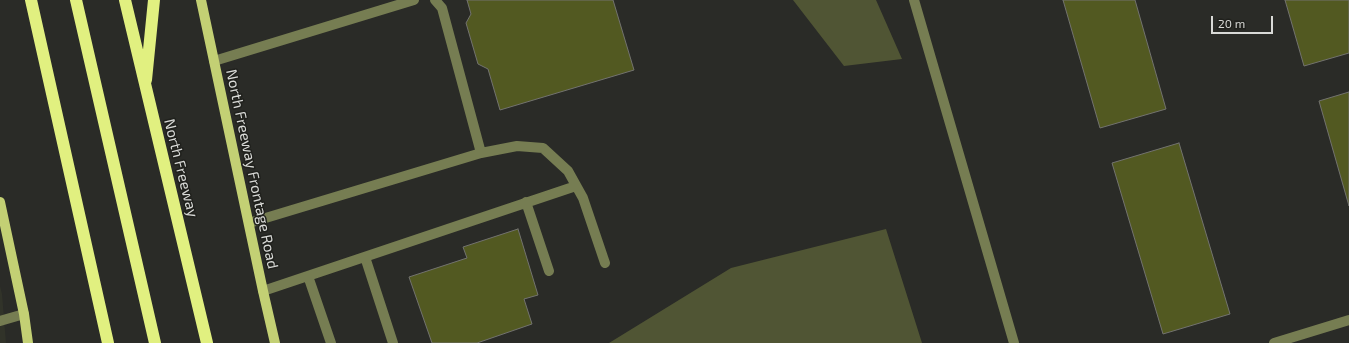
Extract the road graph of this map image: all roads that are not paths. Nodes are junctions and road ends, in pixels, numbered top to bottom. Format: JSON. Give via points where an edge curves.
{"nodes":[{"id":1,"x":31,"y":0,"type":"edge"},
{"id":2,"x":76,"y":0,"type":"edge"},
{"id":3,"x":125,"y":0,"type":"edge"},
{"id":4,"x":154,"y":0,"type":"edge"},
{"id":5,"x":201,"y":0,"type":"edge"},
{"id":6,"x":414,"y":0,"type":"edge"},
{"id":7,"x":435,"y":0,"type":"edge"},
{"id":8,"x":914,"y":0,"type":"edge"},
{"id":9,"x":214,"y":61,"type":"junction"},
{"id":10,"x":145,"y":89,"type":"junction"},
{"id":11,"x":481,"y":153,"type":"junction"},
{"id":12,"x":576,"y":186,"type":"junction"},
{"id":13,"x":0,"y":202,"type":"edge"},
{"id":14,"x":526,"y":202,"type":"junction"},
{"id":15,"x":249,"y":223,"type":"junction"},
{"id":16,"x":364,"y":257,"type":"junction"},
{"id":17,"x":605,"y":263,"type":"dead end"},
{"id":18,"x":548,"y":271,"type":"dead end"},
{"id":19,"x":308,"y":276,"type":"junction"},
{"id":20,"x":263,"y":291,"type":"junction"},
{"id":21,"x":24,"y":314,"type":"junction"},
{"id":22,"x":1349,"y":320,"type":"edge"},
{"id":23,"x":0,"y":321,"type":"edge"},
{"id":24,"x":28,"y":343,"type":"edge"},
{"id":25,"x":108,"y":343,"type":"edge"},
{"id":26,"x":155,"y":343,"type":"edge"},
{"id":27,"x":207,"y":343,"type":"edge"},
{"id":28,"x":275,"y":343,"type":"edge"},
{"id":29,"x":331,"y":343,"type":"edge"},
{"id":30,"x":393,"y":343,"type":"edge"},
{"id":31,"x":1014,"y":343,"type":"edge"},
{"id":32,"x":1274,"y":343,"type":"edge"}],
"edges":[{"from":1,"to":25,"type":"highway"},
{"from":2,"to":26,"type":"highway"},
{"from":3,"to":10,"type":"highway","name":"North Freeway"},
{"from":4,"to":10,"type":"highway"},
{"from":5,"to":9,"type":"main road","name":"North Freeway Frontage Road"},
{"from":6,"to":9,"type":"lane"},
{"from":7,"to":11,"type":"lane","via":[[442,8]]},
{"from":8,"to":31,"type":"lane"},
{"from":9,"to":15,"type":"main road","name":"North Freeway Frontage Road"},
{"from":10,"to":27,"type":"highway","name":"North Freeway"},
{"from":11,"to":12,"type":"lane","via":[[517,146],[543,148],[568,171]]},
{"from":11,"to":15,"type":"lane"},
{"from":12,"to":14,"type":"lane"},
{"from":12,"to":17,"type":"lane","via":[[583,198]]},
{"from":13,"to":21,"type":"main road"},
{"from":14,"to":16,"type":"lane"},
{"from":14,"to":18,"type":"lane"},
{"from":15,"to":20,"type":"main road","name":"North Freeway Frontage Road"},
{"from":16,"to":19,"type":"lane"},
{"from":16,"to":30,"type":"lane"},
{"from":19,"to":20,"type":"lane"},
{"from":19,"to":29,"type":"lane"},
{"from":20,"to":28,"type":"main road","name":"North Freeway Frontage Road"},
{"from":21,"to":23,"type":"lane"},
{"from":21,"to":24,"type":"main road"},
{"from":22,"to":32,"type":"lane"}]}
